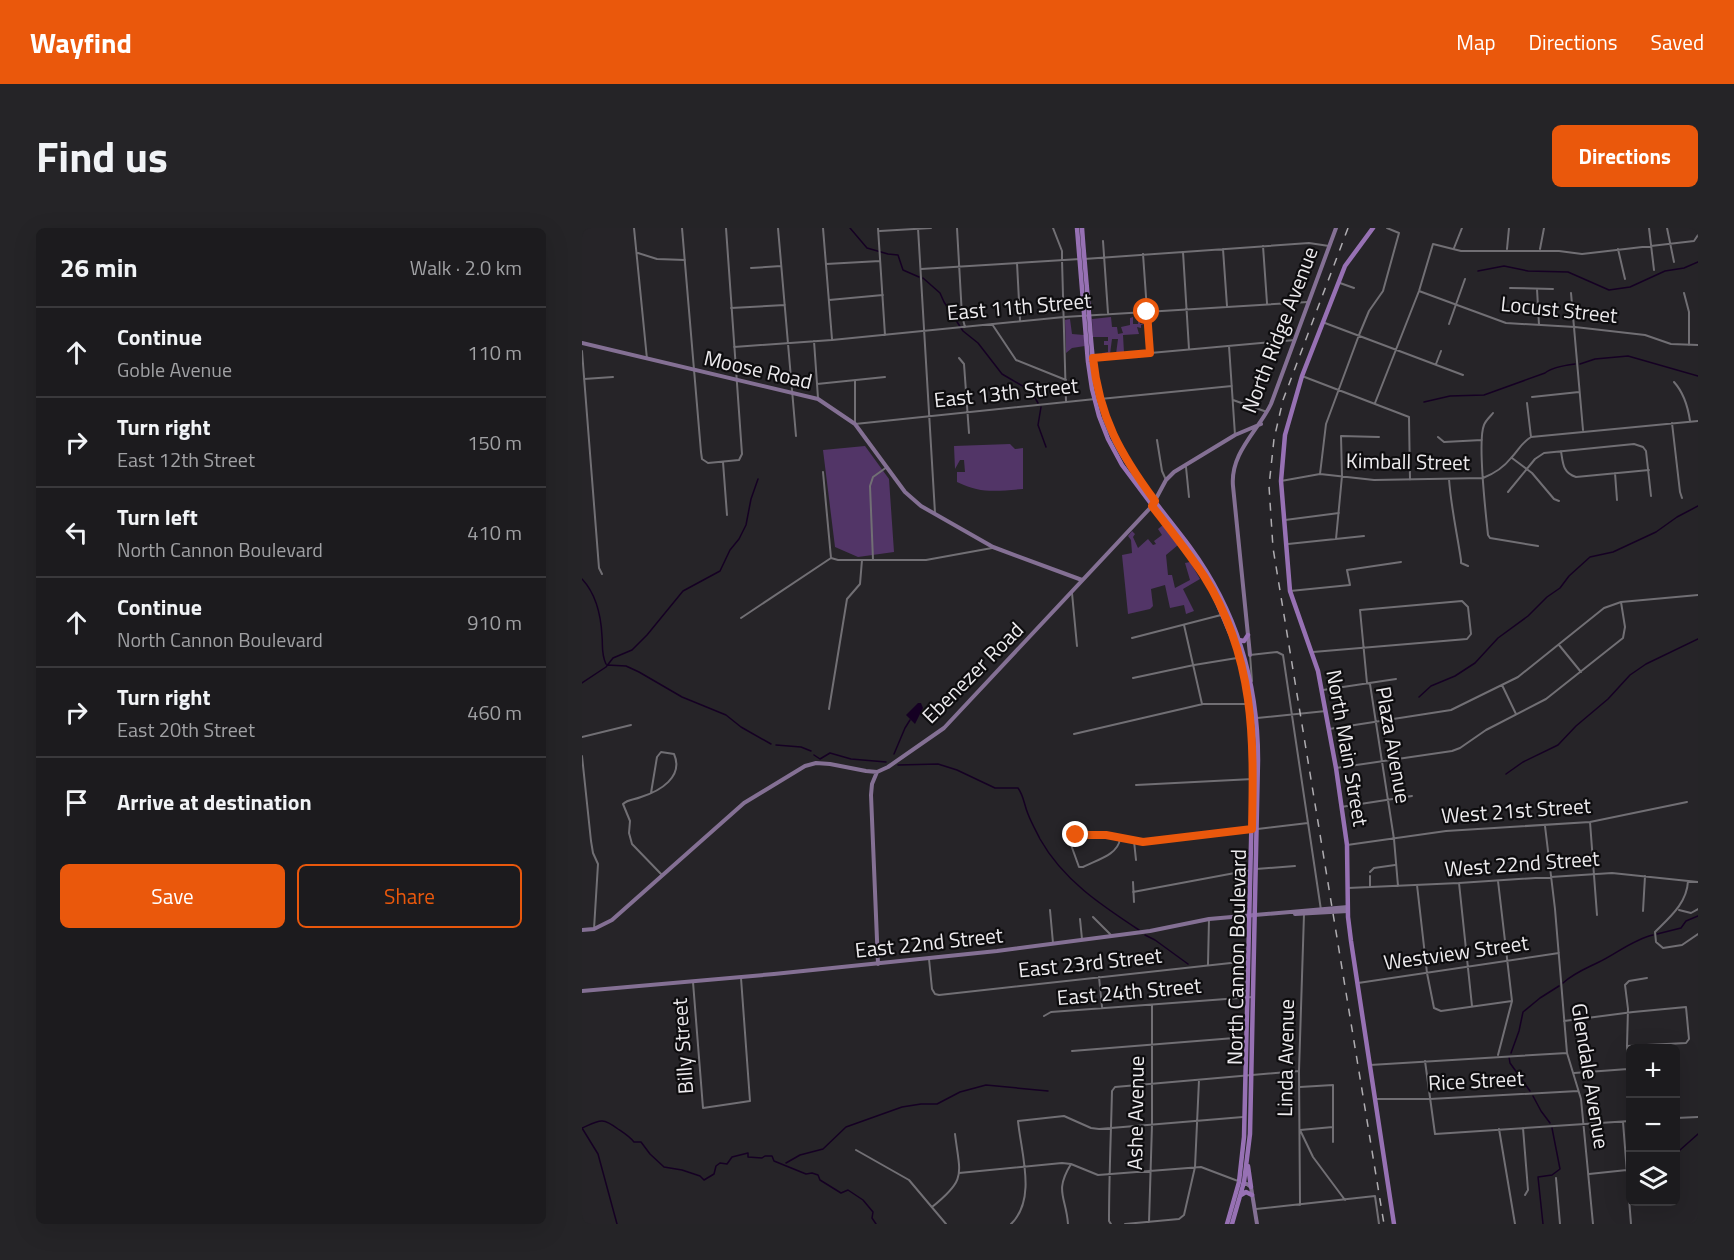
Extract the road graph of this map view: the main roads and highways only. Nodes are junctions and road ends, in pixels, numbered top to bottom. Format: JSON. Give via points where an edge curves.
{"nodes":[{"id":1,"x":1077,"y":228,"type":"edge"},
{"id":2,"x":1082,"y":228,"type":"edge"},
{"id":3,"x":1373,"y":228,"type":"edge"},
{"id":4,"x":1082,"y":259,"type":"junction"},
{"id":5,"x":1087,"y":316,"type":"junction"},
{"id":6,"x":1097,"y":399,"type":"junction"},
{"id":7,"x":1154,"y":504,"type":"junction"},
{"id":8,"x":1248,"y":635,"type":"road end"},
{"id":9,"x":1239,"y":640,"type":"junction"},
{"id":10,"x":1254,"y":719,"type":"junction"},
{"id":11,"x":1252,"y":916,"type":"junction"},
{"id":12,"x":1250,"y":997,"type":"junction"},
{"id":13,"x":1248,"y":1075,"type":"junction"},
{"id":14,"x":1248,"y":1155,"type":"junction"},
{"id":15,"x":1241,"y":1183,"type":"junction"},
{"id":16,"x":1251,"y":1187,"type":"road end"},
{"id":17,"x":1241,"y":1195,"type":"junction"},
{"id":18,"x":1252,"y":1195,"type":"road end"},
{"id":19,"x":1227,"y":1224,"type":"edge"},
{"id":20,"x":1233,"y":1224,"type":"edge"},
{"id":21,"x":1394,"y":1224,"type":"edge"}],
"edges":[{"from":1,"to":4,"type":"main road","name":"North Cannon Boulevard"},
{"from":2,"to":4,"type":"main road","name":"North Cannon Boulevard"},
{"from":3,"to":21,"type":"main road","name":"North Main Street","via":[[1345,266],[1302,376],[1286,435],[1281,480],[1290,591],[1323,690],[1336,768],[1347,845],[1348,909]]},
{"from":4,"to":5,"type":"main road","name":"North Cannon Boulevard"},
{"from":5,"to":6,"type":"main road","name":"North Cannon Boulevard"},
{"from":5,"to":6,"type":"main road","name":"North Cannon Boulevard","via":[[1089,370]]},
{"from":6,"to":7,"type":"main road","name":"North Cannon Boulevard","via":[[1115,453]]},
{"from":7,"to":9,"type":"main road","name":"North Cannon Boulevard","via":[[1210,577]]},
{"from":7,"to":10,"type":"main road","name":"North Cannon Boulevard","via":[[1205,577],[1224,614],[1240,658]]},
{"from":8,"to":9,"type":"main road","via":[[1244,641]]},
{"from":9,"to":10,"type":"main road","name":"North Cannon Boulevard","via":[[1252,688]]},
{"from":10,"to":11,"type":"main road","name":"North Cannon Boulevard"},
{"from":11,"to":12,"type":"main road","name":"North Cannon Boulevard"},
{"from":11,"to":12,"type":"main road","name":"North Cannon Boulevard"},
{"from":12,"to":13,"type":"main road","name":"North Cannon Boulevard"},
{"from":12,"to":13,"type":"main road","name":"North Cannon Boulevard"},
{"from":13,"to":14,"type":"main road","name":"North Cannon Boulevard"},
{"from":13,"to":15,"type":"main road","name":"North Cannon Boulevard"},
{"from":14,"to":15,"type":"main road","name":"North Cannon Boulevard"},
{"from":14,"to":16,"type":"main road"},
{"from":15,"to":17,"type":"main road","name":"North Cannon Boulevard"},
{"from":15,"to":19,"type":"main road","name":"North Cannon Boulevard"},
{"from":17,"to":18,"type":"main road"},
{"from":17,"to":20,"type":"main road","name":"North Cannon Boulevard"}]}
